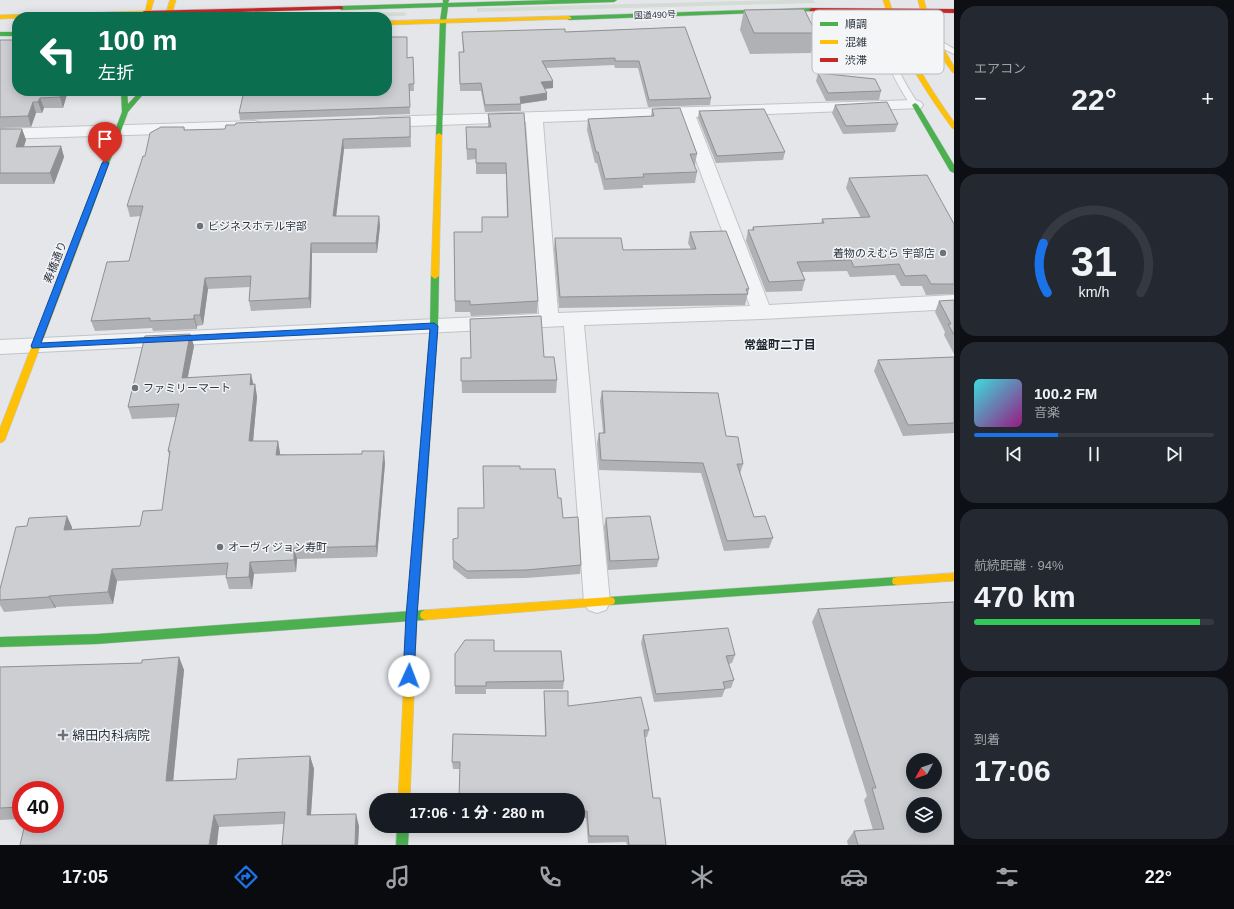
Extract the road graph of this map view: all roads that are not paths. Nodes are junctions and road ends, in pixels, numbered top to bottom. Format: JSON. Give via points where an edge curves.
{"nodes":[{"id":1,"x":151,"y":0,"type":"edge"},
{"id":2,"x":173,"y":0,"type":"edge"},
{"id":3,"x":614,"y":0,"type":"edge"},
{"id":4,"x":921,"y":0,"type":"edge"},
{"id":5,"x":445,"y":2,"type":"edge"},
{"id":6,"x":886,"y":4,"type":"edge"},
{"id":7,"x":922,"y":10,"type":"joint"},
{"id":8,"x":944,"y":11,"type":"edge"},
{"id":9,"x":954,"y":11,"type":"edge"},
{"id":10,"x":148,"y":12,"type":"edge"},
{"id":11,"x":170,"y":12,"type":"edge"},
{"id":12,"x":233,"y":12,"type":"edge"},
{"id":13,"x":0,"y":17,"type":"edge"},
{"id":14,"x":12,"y":17,"type":"edge"},
{"id":15,"x":443,"y":21,"type":"junction"},
{"id":16,"x":392,"y":23,"type":"edge"},
{"id":17,"x":0,"y":34,"type":"edge"},
{"id":18,"x":12,"y":34,"type":"edge"},
{"id":19,"x":944,"y":46,"type":"edge"},
{"id":20,"x":954,"y":52,"type":"edge"},
{"id":21,"x":944,"y":56,"type":"edge"},
{"id":22,"x":954,"y":71,"type":"edge"},
{"id":23,"x":895,"y":74,"type":"edge"},
{"id":24,"x":913,"y":74,"type":"edge"},
{"id":25,"x":124,"y":96,"type":"edge"},
{"id":26,"x":138,"y":96,"type":"edge"},
{"id":27,"x":925,"y":103,"type":"junction"},
{"id":28,"x":124,"y":112,"type":"junction"},
{"id":29,"x":686,"y":113,"type":"junction"},
{"id":30,"x":534,"y":118,"type":"junction"},
{"id":31,"x":948,"y":119,"type":"junction"},
{"id":32,"x":439,"y":120,"type":"junction"},
{"id":33,"x":369,"y":122,"type":"edge"},
{"id":34,"x":268,"y":126,"type":"edge"},
{"id":35,"x":954,"y":127,"type":"edge"},
{"id":36,"x":118,"y":130,"type":"junction"},
{"id":37,"x":0,"y":134,"type":"edge"},
{"id":38,"x":954,"y":171,"type":"edge"},
{"id":39,"x":954,"y":302,"type":"edge"},
{"id":40,"x":762,"y":312,"type":"junction"},
{"id":41,"x":573,"y":319,"type":"junction"},
{"id":42,"x":549,"y":320,"type":"junction"},
{"id":43,"x":434,"y":326,"type":"junction"},
{"id":44,"x":35,"y":346,"type":"junction"},
{"id":45,"x":0,"y":348,"type":"edge"},
{"id":46,"x":0,"y":440,"type":"edge"},
{"id":47,"x":954,"y":577,"type":"edge"},
{"id":48,"x":597,"y":602,"type":"junction"},
{"id":49,"x":412,"y":616,"type":"junction"},
{"id":50,"x":0,"y":642,"type":"edge"},
{"id":51,"x":404,"y":793,"type":"edge"},
{"id":52,"x":403,"y":833,"type":"edge"},
{"id":53,"x":402,"y":845,"type":"edge"}],
"edges":[{"from":1,"to":10,"type":"main road"},
{"from":2,"to":11,"type":"main road"},
{"from":3,"to":5,"type":"main road"},
{"from":4,"to":7,"type":"main road"},
{"from":5,"to":12,"type":"main road"},
{"from":5,"to":15,"type":"main road"},
{"from":6,"to":7,"type":"main road","name":"国道490号"},
{"from":6,"to":15,"type":"main road","name":"国道490号"},
{"from":8,"to":9,"type":"main road","name":"国道490号"},
{"from":13,"to":14,"type":"main road"},
{"from":15,"to":16,"type":"main road","name":"国道490号"},
{"from":15,"to":32,"type":"main road"},
{"from":17,"to":18,"type":"main road"},
{"from":19,"to":20,"type":"lane"},
{"from":21,"to":22,"type":"main road"},
{"from":23,"to":27,"type":"lane","via":[[902,88]]},
{"from":24,"to":27,"type":"main road"},
{"from":25,"to":28,"type":"main road","name":"寿橋通り"},
{"from":26,"to":28,"type":"main road"},
{"from":27,"to":29,"type":"street"},
{"from":27,"to":31,"type":"main road"},
{"from":27,"to":31,"type":"main road"},
{"from":27,"to":38,"type":"main road"},
{"from":28,"to":36,"type":"main road","name":"寿橋通り"},
{"from":29,"to":30,"type":"street"},
{"from":29,"to":40,"type":"street"},
{"from":30,"to":32,"type":"street"},
{"from":30,"to":42,"type":"street"},
{"from":31,"to":35,"type":"main road"},
{"from":32,"to":33,"type":"street"},
{"from":32,"to":43,"type":"main road"},
{"from":34,"to":36,"type":"street"},
{"from":36,"to":37,"type":"street"},
{"from":36,"to":44,"type":"main road","name":"寿橋通り"},
{"from":39,"to":40,"type":"street"},
{"from":40,"to":41,"type":"street"},
{"from":41,"to":42,"type":"street"},
{"from":41,"to":48,"type":"street"},
{"from":42,"to":43,"type":"street"},
{"from":43,"to":44,"type":"street"},
{"from":43,"to":49,"type":"main road"},
{"from":44,"to":45,"type":"street"},
{"from":44,"to":46,"type":"main road","name":"寿橋通り"},
{"from":47,"to":48,"type":"main road"},
{"from":48,"to":49,"type":"main road"},
{"from":49,"to":50,"type":"main road","via":[[96,640]]},
{"from":49,"to":51,"type":"main road"},
{"from":52,"to":53,"type":"main road"}]}
